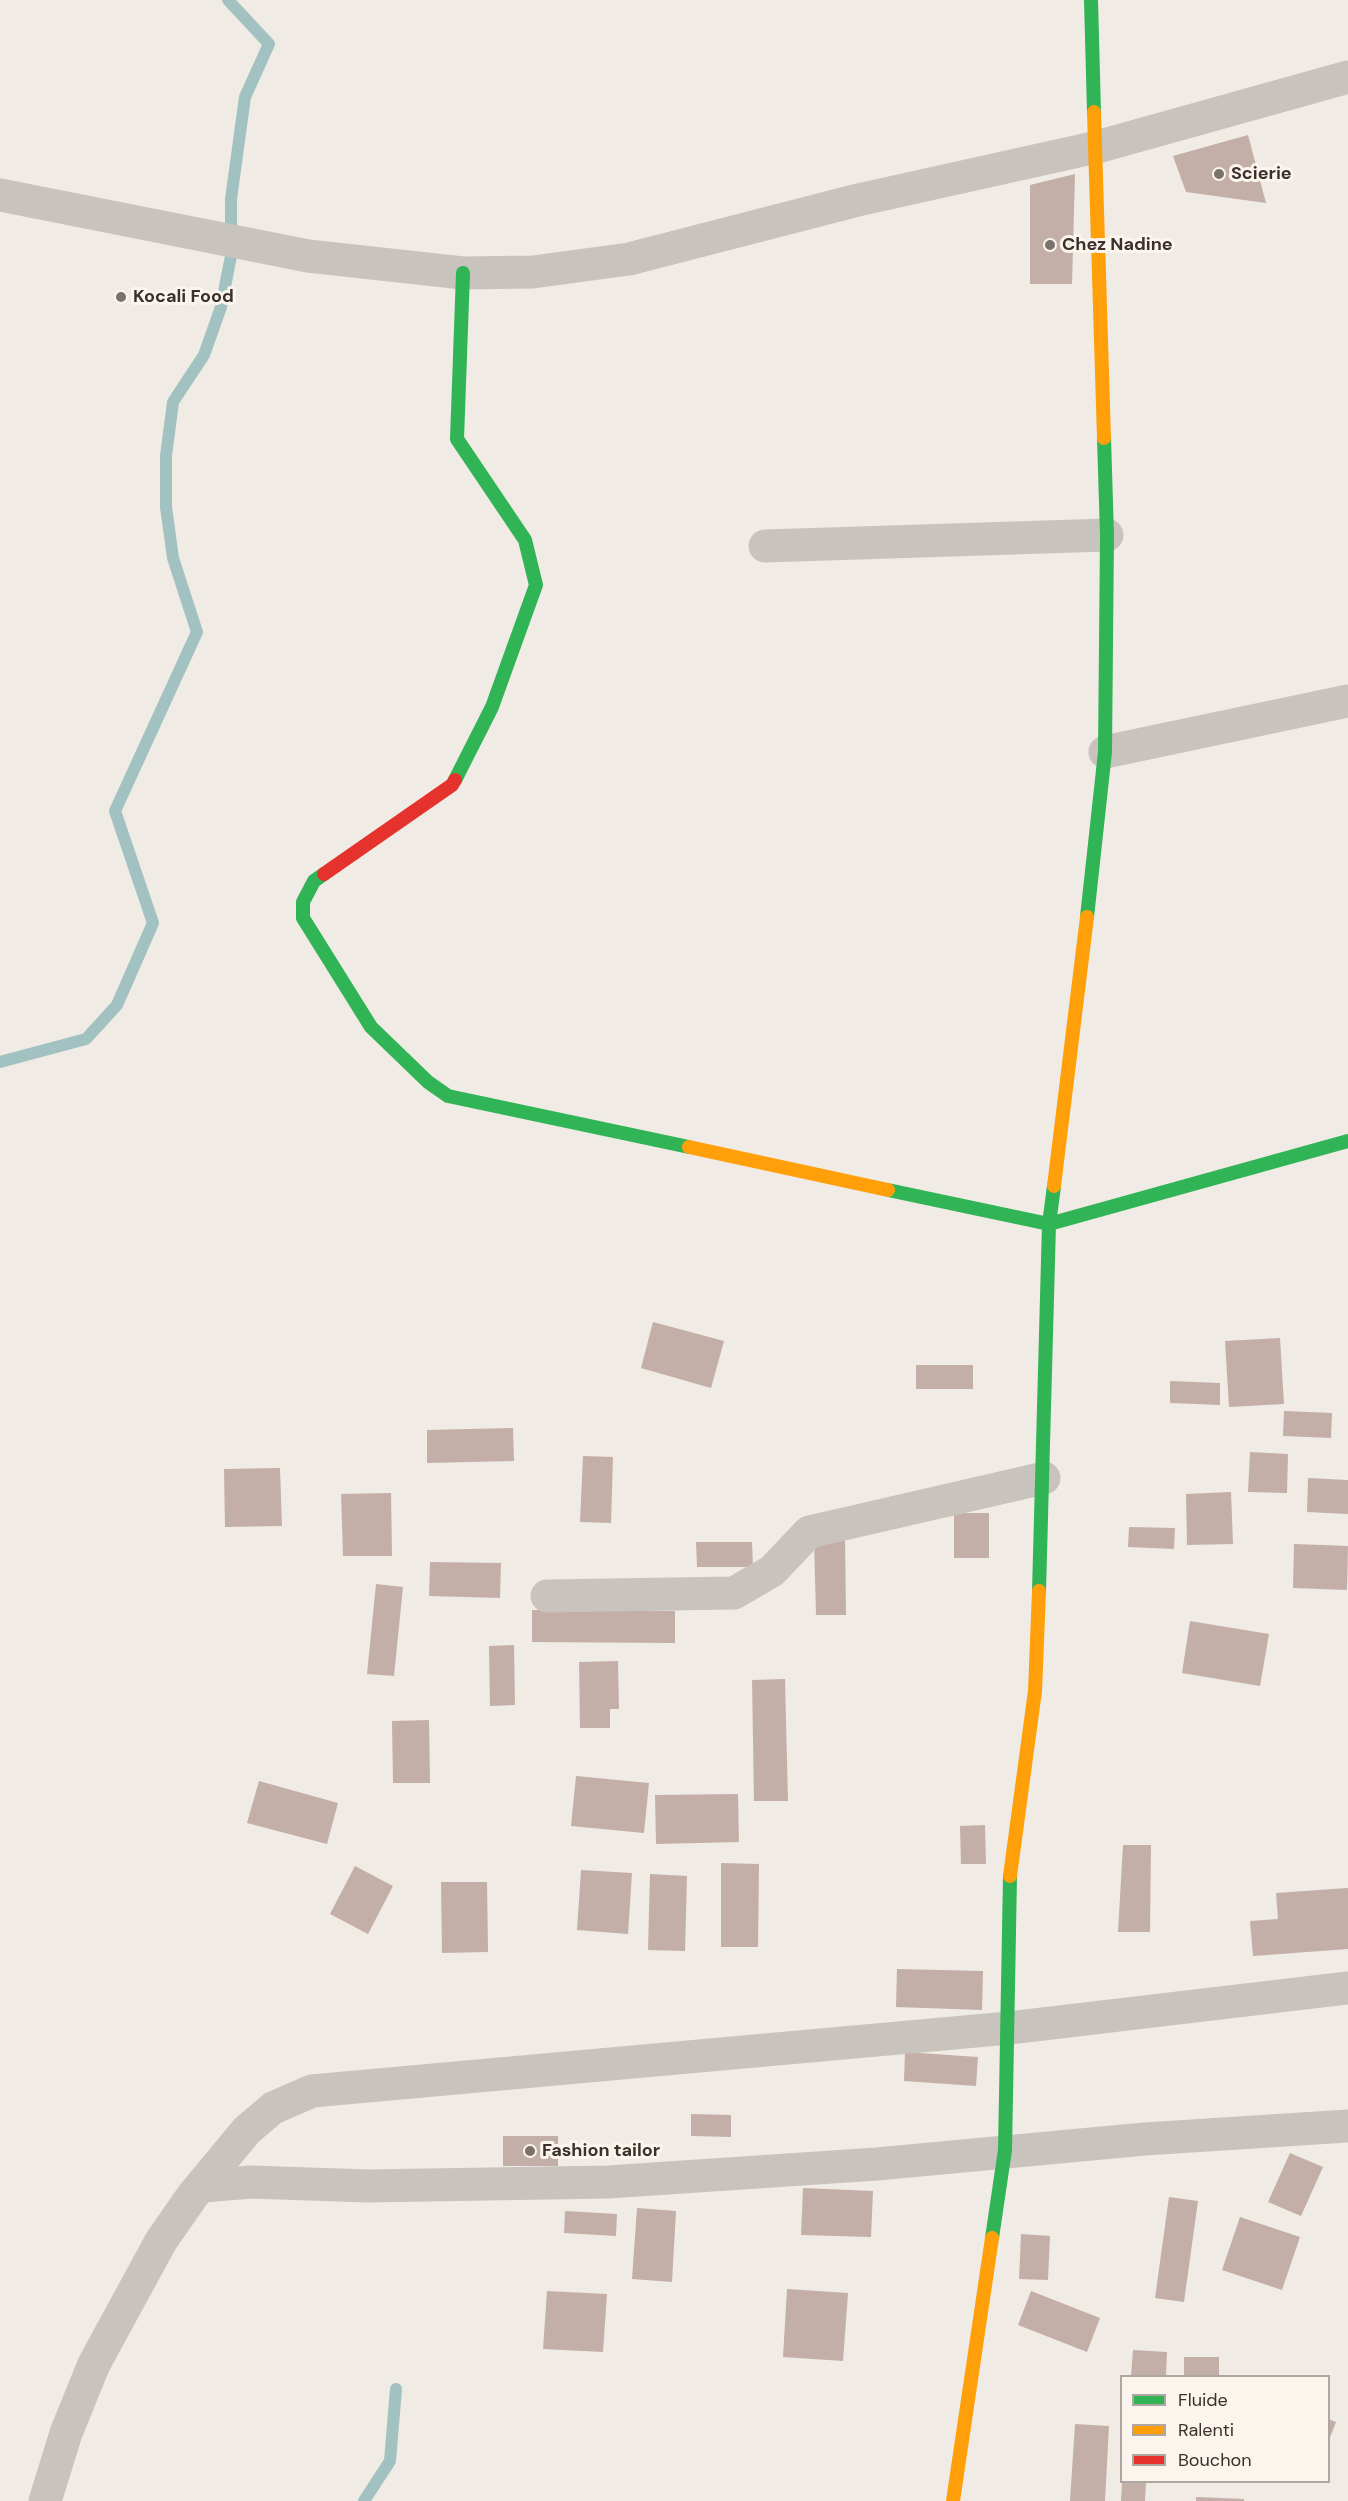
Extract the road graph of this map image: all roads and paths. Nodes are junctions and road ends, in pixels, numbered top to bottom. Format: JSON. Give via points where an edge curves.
{"nodes":[{"id":1,"x":1091,"y":0,"type":"edge"},
{"id":2,"x":1348,"y":77,"type":"edge"},
{"id":3,"x":1097,"y":147,"type":"junction"},
{"id":4,"x":0,"y":195,"type":"edge"},
{"id":5,"x":463,"y":273,"type":"junction"},
{"id":6,"x":1107,"y":535,"type":"junction"},
{"id":7,"x":765,"y":546,"type":"dead end"},
{"id":8,"x":1348,"y":701,"type":"edge"},
{"id":9,"x":1105,"y":752,"type":"junction"},
{"id":10,"x":1348,"y":1141,"type":"edge"},
{"id":11,"x":1049,"y":1224,"type":"junction"},
{"id":12,"x":1044,"y":1478,"type":"junction"},
{"id":13,"x":547,"y":1596,"type":"dead end"},
{"id":14,"x":1348,"y":1988,"type":"edge"},
{"id":15,"x":1009,"y":2028,"type":"junction"},
{"id":16,"x":1348,"y":2126,"type":"edge"},
{"id":17,"x":1005,"y":2150,"type":"junction"},
{"id":18,"x":203,"y":2186,"type":"junction"},
{"id":19,"x":45,"y":2501,"type":"edge"},
{"id":20,"x":953,"y":2501,"type":"edge"}],
"edges":[{"from":1,"to":3,"type":"street"},
{"from":2,"to":3,"type":"street"},
{"from":3,"to":5,"type":"street","via":[[858,200],[628,259],[533,272]]},
{"from":3,"to":6,"type":"street"},
{"from":4,"to":5,"type":"street","via":[[308,256]]},
{"from":5,"to":11,"type":"street","via":[[457,439],[525,540],[536,585],[492,707],[452,786],[314,881],[303,902],[303,918],[371,1027],[448,1096]]},
{"from":6,"to":7,"type":"street"},
{"from":6,"to":9,"type":"street"},
{"from":8,"to":9,"type":"street"},
{"from":9,"to":11,"type":"street"},
{"from":10,"to":11,"type":"street"},
{"from":11,"to":12,"type":"street"},
{"from":12,"to":13,"type":"street","via":[[809,1532],[772,1570],[734,1593]]},
{"from":12,"to":15,"type":"street","via":[[1035,1691],[1009,1885]]},
{"from":14,"to":15,"type":"street"},
{"from":15,"to":17,"type":"street"},
{"from":15,"to":18,"type":"street","via":[[312,2091],[273,2108],[247,2130]]},
{"from":16,"to":17,"type":"street"},
{"from":17,"to":18,"type":"street","via":[[877,2164],[608,2182],[368,2186],[251,2182]]},
{"from":17,"to":20,"type":"street"},
{"from":18,"to":19,"type":"street","via":[[161,2241],[94,2364],[66,2433]]}]}
